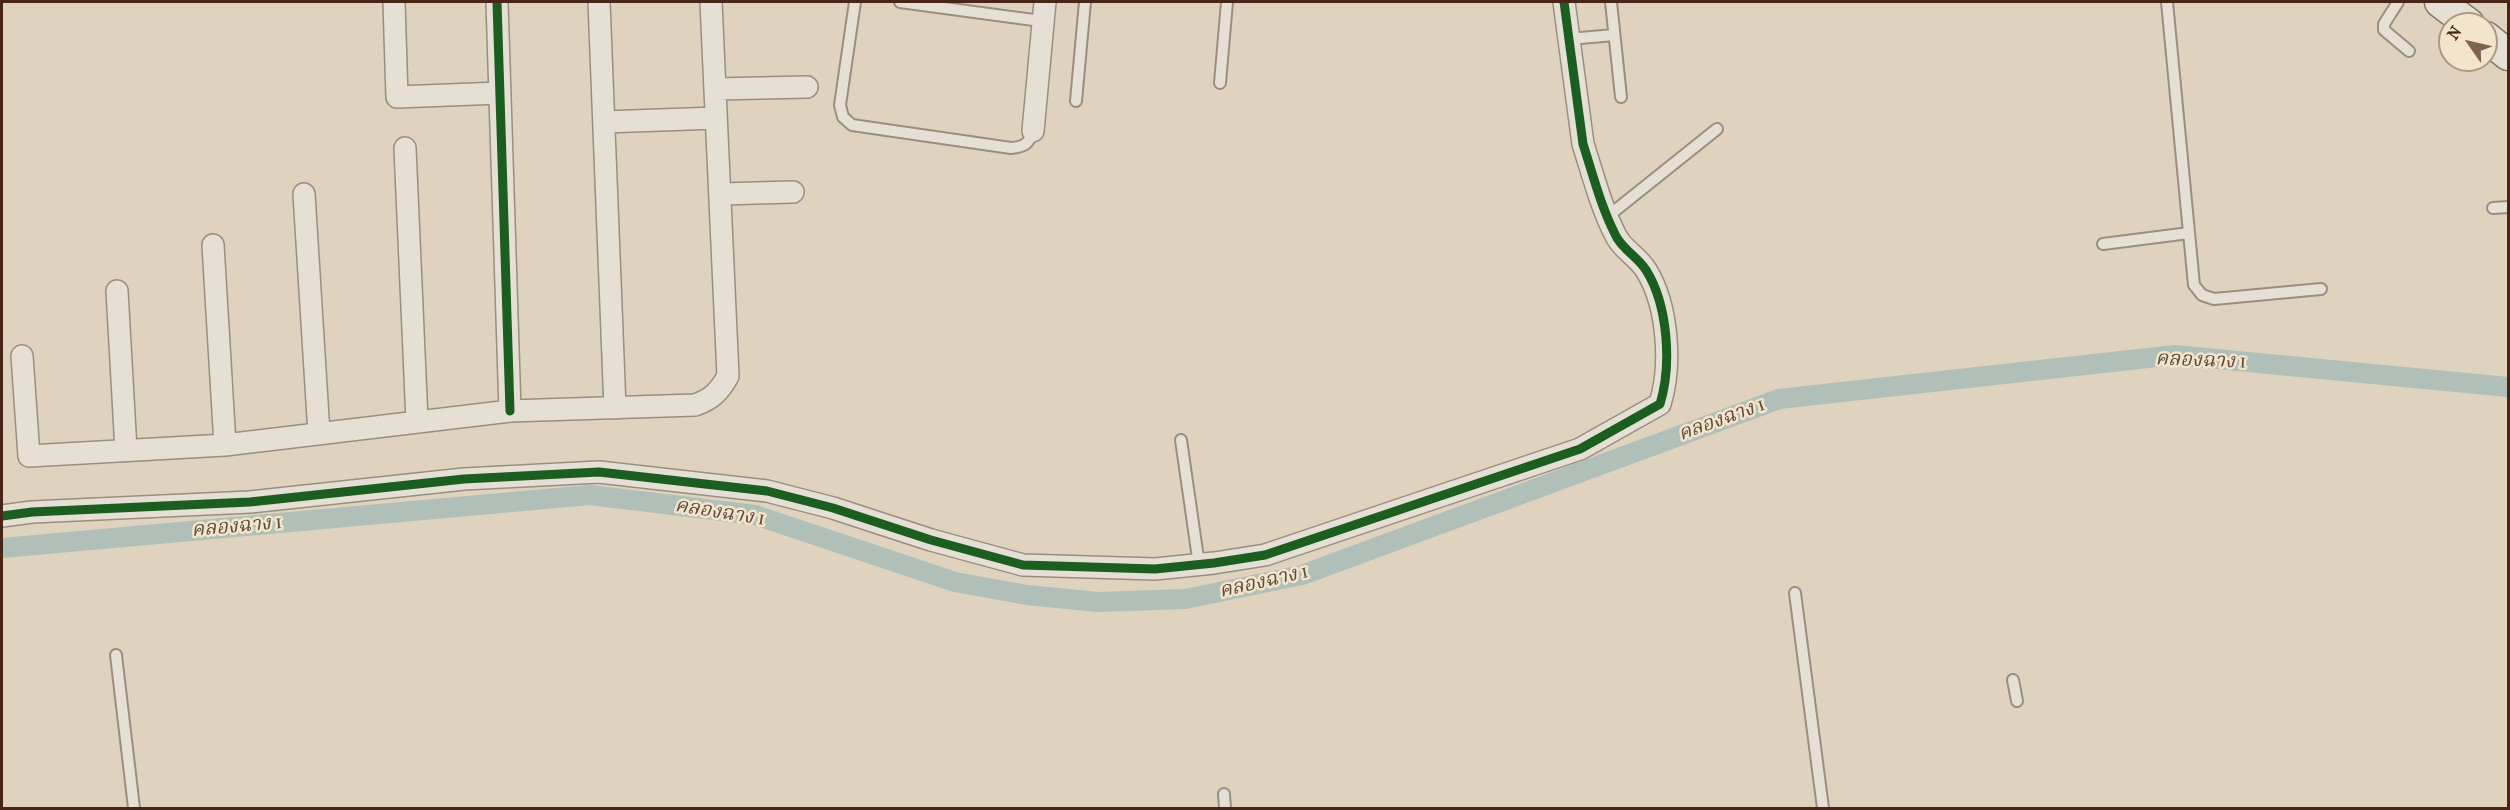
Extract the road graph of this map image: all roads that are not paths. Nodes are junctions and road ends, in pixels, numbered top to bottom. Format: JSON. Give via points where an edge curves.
{"nodes":[{"id":1,"x":393,"y":2,"type":"edge"},
{"id":2,"x":496,"y":2,"type":"edge"},
{"id":3,"x":599,"y":2,"type":"edge"},
{"id":4,"x":711,"y":2,"type":"edge"},
{"id":5,"x":855,"y":2,"type":"edge"},
{"id":6,"x":900,"y":2,"type":"edge"},
{"id":7,"x":1085,"y":2,"type":"edge"},
{"id":8,"x":1227,"y":2,"type":"edge"},
{"id":9,"x":1564,"y":2,"type":"edge"},
{"id":10,"x":1611,"y":2,"type":"edge"},
{"id":11,"x":2167,"y":2,"type":"edge"},
{"id":12,"x":2398,"y":2,"type":"edge"},
{"id":13,"x":2440,"y":2,"type":"edge"},
{"id":14,"x":1043,"y":11,"type":"edge"},
{"id":15,"x":2453,"y":12,"type":"edge"},
{"id":16,"x":1614,"y":35,"type":"junction"},
{"id":17,"x":1569,"y":39,"type":"junction"},
{"id":18,"x":2409,"y":51,"type":"dead end"},
{"id":19,"x":1220,"y":83,"type":"dead end"},
{"id":20,"x":807,"y":87,"type":"dead end"},
{"id":21,"x":715,"y":89,"type":"junction"},
{"id":22,"x":500,"y":93,"type":"junction"},
{"id":23,"x":1621,"y":97,"type":"dead end"},
{"id":24,"x":1076,"y":101,"type":"dead end"},
{"id":25,"x":716,"y":118,"type":"junction"},
{"id":26,"x":604,"y":122,"type":"junction"},
{"id":27,"x":1717,"y":129,"type":"dead end"},
{"id":28,"x":1033,"y":131,"type":"joint"},
{"id":29,"x":405,"y":148,"type":"dead end"},
{"id":30,"x":793,"y":192,"type":"dead end"},
{"id":31,"x":304,"y":194,"type":"dead end"},
{"id":32,"x":720,"y":194,"type":"junction"},
{"id":33,"x":2508,"y":207,"type":"edge"},
{"id":34,"x":2493,"y":208,"type":"dead end"},
{"id":35,"x":1607,"y":217,"type":"junction"},
{"id":36,"x":2189,"y":233,"type":"junction"},
{"id":37,"x":2103,"y":244,"type":"dead end"},
{"id":38,"x":213,"y":245,"type":"dead end"},
{"id":39,"x":2320,"y":289,"type":"dead end"},
{"id":40,"x":117,"y":291,"type":"dead end"},
{"id":41,"x":22,"y":357,"type":"dead end"},
{"id":42,"x":615,"y":408,"type":"junction"},
{"id":43,"x":510,"y":411,"type":"junction"},
{"id":44,"x":417,"y":421,"type":"junction"},
{"id":45,"x":320,"y":434,"type":"junction"},
{"id":46,"x":1181,"y":440,"type":"dead end"},
{"id":47,"x":225,"y":445,"type":"junction"},
{"id":48,"x":126,"y":450,"type":"junction"},
{"id":49,"x":2,"y":516,"type":"edge"},
{"id":50,"x":1199,"y":565,"type":"junction"},
{"id":51,"x":1795,"y":593,"type":"dead end"},
{"id":52,"x":116,"y":655,"type":"dead end"},
{"id":53,"x":2013,"y":680,"type":"dead end"},
{"id":54,"x":2017,"y":701,"type":"dead end"},
{"id":55,"x":1224,"y":794,"type":"dead end"},
{"id":56,"x":134,"y":808,"type":"edge"},
{"id":57,"x":1225,"y":808,"type":"edge"},
{"id":58,"x":1823,"y":808,"type":"edge"}],
"edges":[{"from":1,"to":22,"type":"street","via":[[397,97]]},
{"from":2,"to":22,"type":"street"},
{"from":3,"to":26,"type":"street"},
{"from":4,"to":21,"type":"street"},
{"from":5,"to":28,"type":"lane","via":[[840,105],[843,117],[852,125],[1011,148],[1023,147]]},
{"from":6,"to":14,"type":"lane"},
{"from":7,"to":24,"type":"lane"},
{"from":8,"to":19,"type":"lane"},
{"from":9,"to":17,"type":"street"},
{"from":10,"to":16,"type":"lane"},
{"from":11,"to":36,"type":"lane"},
{"from":12,"to":18,"type":"lane","via":[[2384,30]]},
{"from":13,"to":15,"type":"main road"},
{"from":14,"to":28,"type":"street"},
{"from":16,"to":17,"type":"lane"},
{"from":16,"to":23,"type":"lane"},
{"from":17,"to":35,"type":"street","via":[[1583,144]]},
{"from":20,"to":21,"type":"street"},
{"from":21,"to":25,"type":"street"},
{"from":22,"to":43,"type":"street"},
{"from":25,"to":26,"type":"street"},
{"from":25,"to":32,"type":"street"},
{"from":26,"to":42,"type":"street"},
{"from":27,"to":35,"type":"lane"},
{"from":29,"to":44,"type":"street"},
{"from":30,"to":32,"type":"street"},
{"from":31,"to":45,"type":"street"},
{"from":32,"to":42,"type":"street","via":[[728,376],[710,400],[694,405]]},
{"from":33,"to":34,"type":"lane"},
{"from":35,"to":50,"type":"street","via":[[1617,238],[1640,262],[1659,295],[1665,360],[1662,397],[1654,410],[1580,449],[1265,555]]},
{"from":36,"to":37,"type":"lane"},
{"from":36,"to":39,"type":"lane","via":[[2194,285],[2202,295],[2214,299]]},
{"from":38,"to":47,"type":"street"},
{"from":40,"to":48,"type":"street"},
{"from":41,"to":48,"type":"street","via":[[29,456]]},
{"from":42,"to":43,"type":"street"},
{"from":43,"to":44,"type":"street"},
{"from":44,"to":45,"type":"street"},
{"from":45,"to":47,"type":"street"},
{"from":46,"to":50,"type":"lane"},
{"from":47,"to":48,"type":"street"},
{"from":49,"to":50,"type":"street","via":[[250,502],[464,478],[599,472],[760,489],[1023,565],[1133,569]]},
{"from":51,"to":58,"type":"lane"},
{"from":52,"to":56,"type":"lane"},
{"from":53,"to":54,"type":"lane"},
{"from":55,"to":57,"type":"lane"}]}
